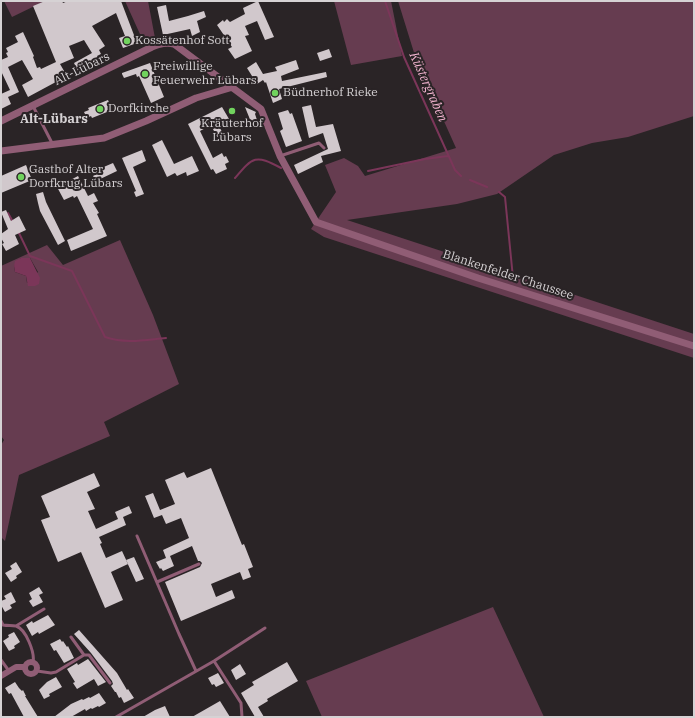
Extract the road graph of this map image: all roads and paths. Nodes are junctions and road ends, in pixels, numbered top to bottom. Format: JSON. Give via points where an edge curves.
{"nodes":[{"id":1,"x":233,"y":88,"type":"junction"},
{"id":2,"x":33,"y":106,"type":"junction"},
{"id":3,"x":1,"y":121,"type":"edge"},
{"id":4,"x":53,"y":145,"type":"junction"},
{"id":5,"x":324,"y":148,"type":"dead end"},
{"id":6,"x":1,"y":150,"type":"edge"},
{"id":7,"x":280,"y":156,"type":"junction"},
{"id":8,"x":316,"y":222,"type":"joint"},
{"id":9,"x":694,"y":346,"type":"edge"},
{"id":10,"x":138,"y":536,"type":"dead end"},
{"id":11,"x":199,"y":564,"type":"dead end"},
{"id":12,"x":157,"y":582,"type":"junction"},
{"id":13,"x":44,"y":609,"type":"dead end"},
{"id":14,"x":1,"y":621,"type":"edge"},
{"id":15,"x":16,"y":626,"type":"junction"},
{"id":16,"x":265,"y":628,"type":"dead end"},
{"id":17,"x":71,"y":637,"type":"dead end"},
{"id":18,"x":84,"y":655,"type":"junction"},
{"id":19,"x":1,"y":660,"type":"edge"},
{"id":20,"x":214,"y":661,"type":"junction"},
{"id":21,"x":33,"y":662,"type":"junction"},
{"id":22,"x":25,"y":667,"type":"junction"},
{"id":23,"x":9,"y":671,"type":"junction"},
{"id":24,"x":37,"y":671,"type":"junction"},
{"id":25,"x":196,"y":671,"type":"junction"},
{"id":26,"x":1,"y":676,"type":"edge"},
{"id":27,"x":110,"y":682,"type":"dead end"},
{"id":28,"x":116,"y":717,"type":"edge"},
{"id":29,"x":242,"y":717,"type":"edge"}],
"edges":[{"from":1,"to":2,"type":"street","name":"Alt-Lübars","via":[[174,44],[163,43]]},
{"from":1,"to":4,"type":"street","via":[[196,98],[108,137]]},
{"from":1,"to":7,"type":"street","name":"Alt-Lübars","via":[[261,109]]},
{"from":2,"to":3,"type":"street","name":"Alt-Lübars"},
{"from":2,"to":4,"type":"lane"},
{"from":4,"to":6,"type":"street"},
{"from":5,"to":7,"type":"lane","via":[[318,143]]},
{"from":7,"to":8,"type":"street","name":"Alt-Lübars"},
{"from":8,"to":9,"type":"street","name":"Blankenfelder Chaussee","via":[[478,278]]},
{"from":10,"to":12,"type":"lane"},
{"from":11,"to":12,"type":"lane"},
{"from":12,"to":25,"type":"lane"},
{"from":13,"to":15,"type":"lane"},
{"from":14,"to":15,"type":"lane","via":[[9,627]]},
{"from":15,"to":21,"type":"lane","via":[[21,629],[32,647]]},
{"from":16,"to":20,"type":"lane"},
{"from":17,"to":18,"type":"lane"},
{"from":18,"to":24,"type":"lane","via":[[56,672]]},
{"from":18,"to":27,"type":"lane","via":[[88,655]]},
{"from":19,"to":23,"type":"lane"},
{"from":20,"to":25,"type":"lane"},
{"from":20,"to":29,"type":"lane","via":[[242,703]]},
{"from":21,"to":22,"type":"street","via":[[27,663]]},
{"from":21,"to":24,"type":"street"},
{"from":22,"to":23,"type":"street","via":[[16,667]]},
{"from":22,"to":24,"type":"street","via":[[28,674],[32,675]]},
{"from":23,"to":26,"type":"street"},
{"from":25,"to":28,"type":"lane"}]}
